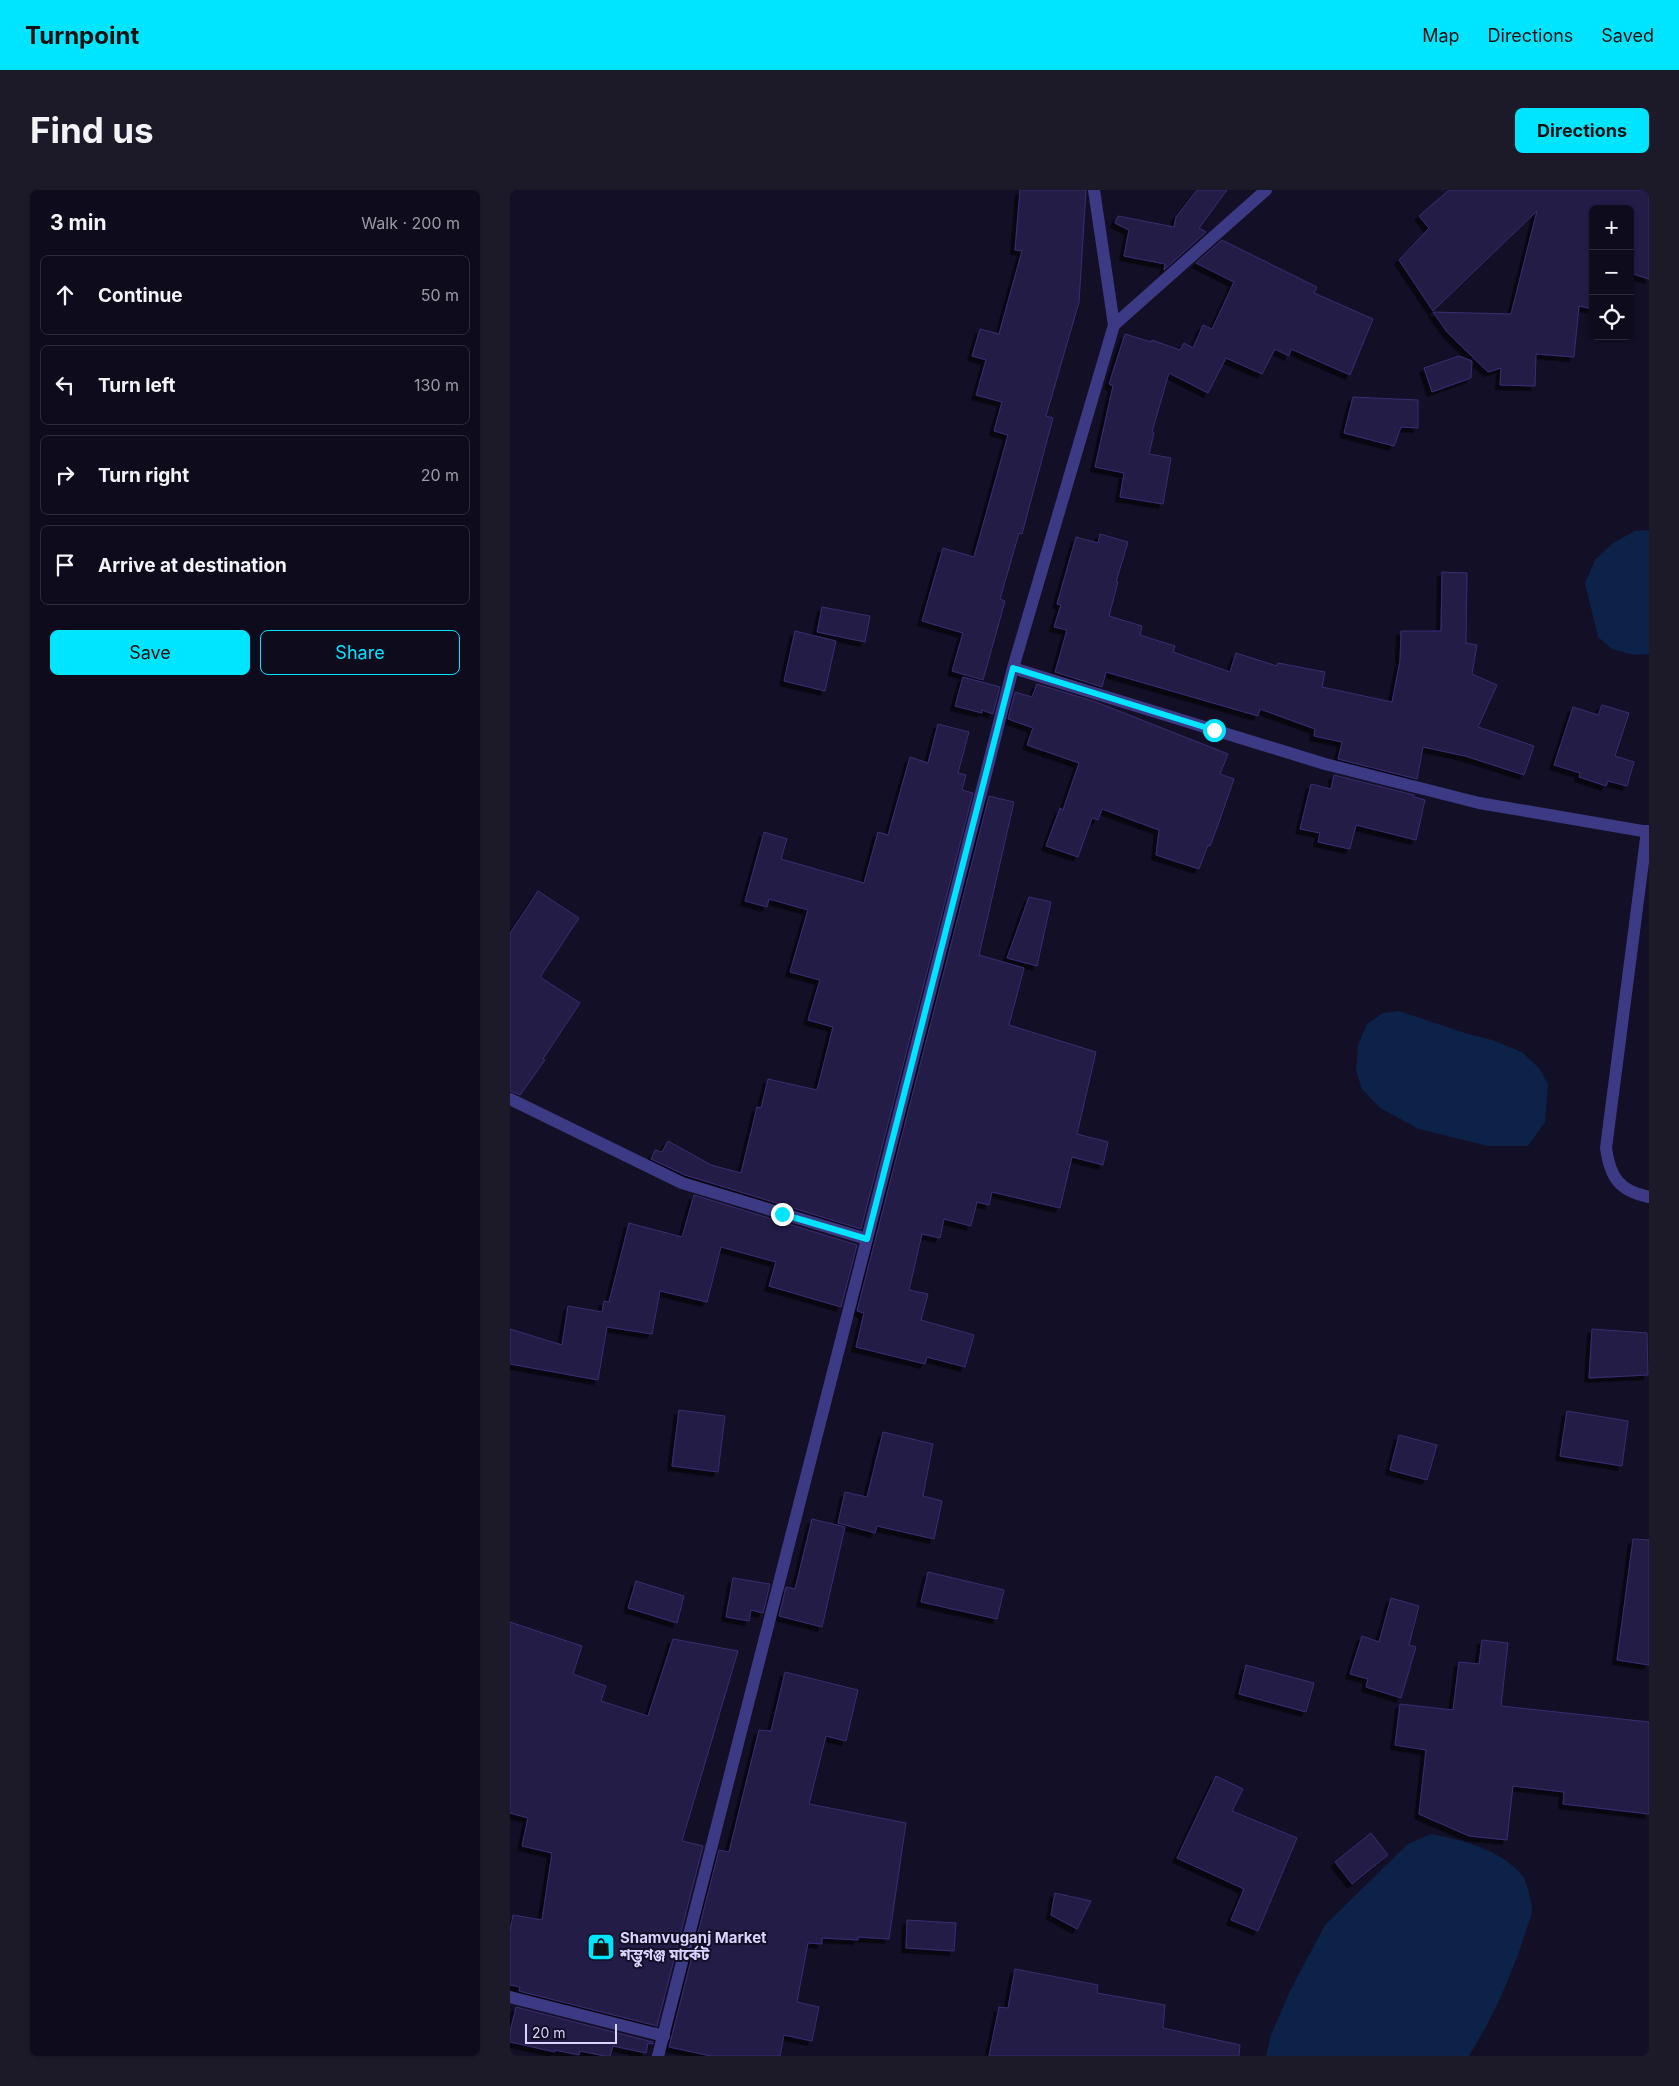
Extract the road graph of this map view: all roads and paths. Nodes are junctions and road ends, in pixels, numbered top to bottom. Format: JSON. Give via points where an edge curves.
{"nodes":[{"id":1,"x":1094,"y":190,"type":"edge"},
{"id":2,"x":1266,"y":190,"type":"edge"},
{"id":3,"x":1114,"y":325,"type":"junction"},
{"id":4,"x":1013,"y":668,"type":"junction"},
{"id":5,"x":1648,"y":832,"type":"edge"},
{"id":6,"x":510,"y":1099,"type":"edge"},
{"id":7,"x":1649,"y":1197,"type":"edge"},
{"id":8,"x":867,"y":1239,"type":"junction"},
{"id":9,"x":510,"y":1997,"type":"edge"},
{"id":10,"x":664,"y":2036,"type":"junction"},
{"id":11,"x":658,"y":2056,"type":"edge"}],
"edges":[{"from":1,"to":3,"type":"street"},
{"from":2,"to":3,"type":"street"},
{"from":3,"to":4,"type":"street"},
{"from":4,"to":5,"type":"street","via":[[1325,764],[1479,803]]},
{"from":4,"to":8,"type":"street"},
{"from":5,"to":7,"type":"street","via":[[1606,1148],[1608,1166],[1618,1183],[1635,1194]]},
{"from":6,"to":8,"type":"street","via":[[682,1183]]},
{"from":8,"to":10,"type":"street"},
{"from":9,"to":10,"type":"street"},
{"from":10,"to":11,"type":"street"}]}
